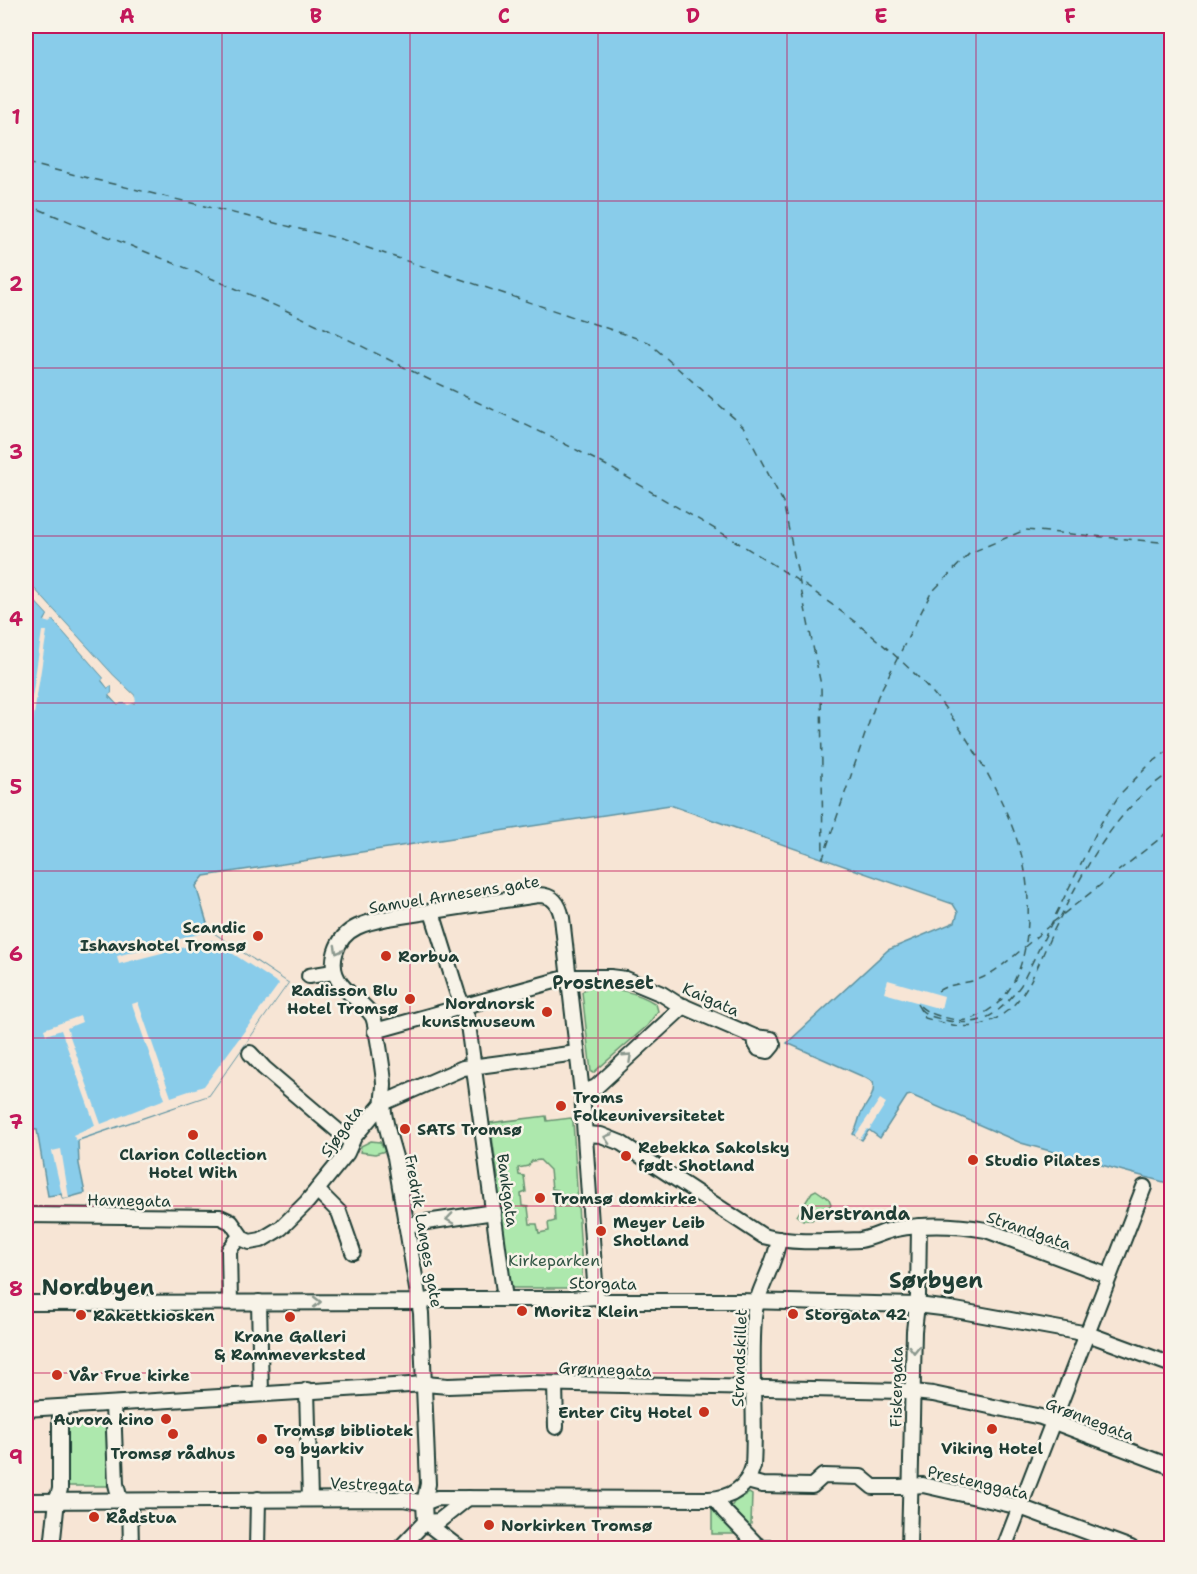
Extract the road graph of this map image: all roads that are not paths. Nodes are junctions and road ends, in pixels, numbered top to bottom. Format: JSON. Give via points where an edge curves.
{"nodes":[{"id":1,"x":432,"y":912,"type":"junction"},
{"id":2,"x":333,"y":972,"type":"junction"},
{"id":3,"x":309,"y":976,"type":"dead end"},
{"id":4,"x":570,"y":977,"type":"junction"},
{"id":5,"x":684,"y":1006,"type":"junction"},
{"id":6,"x":464,"y":1007,"type":"junction"},
{"id":7,"x":375,"y":1031,"type":"junction"},
{"id":8,"x":755,"y":1037,"type":"dead end"},
{"id":9,"x":250,"y":1053,"type":"dead end"},
{"id":10,"x":577,"y":1053,"type":"junction"},
{"id":11,"x":475,"y":1066,"type":"junction"},
{"id":12,"x":582,"y":1093,"type":"junction"},
{"id":13,"x":383,"y":1103,"type":"junction"},
{"id":14,"x":585,"y":1134,"type":"junction"},
{"id":15,"x":351,"y":1142,"type":"junction"},
{"id":16,"x":1144,"y":1187,"type":"dead end"},
{"id":17,"x":317,"y":1190,"type":"junction"},
{"id":18,"x":494,"y":1212,"type":"junction"},
{"id":19,"x":26,"y":1215,"type":"edge"},
{"id":20,"x":406,"y":1225,"type":"junction"},
{"id":21,"x":919,"y":1226,"type":"junction"},
{"id":22,"x":240,"y":1236,"type":"junction"},
{"id":23,"x":779,"y":1239,"type":"junction"},
{"id":24,"x":353,"y":1252,"type":"dead end"},
{"id":25,"x":1109,"y":1276,"type":"junction"},
{"id":26,"x":596,"y":1297,"type":"junction"},
{"id":27,"x":505,"y":1299,"type":"junction"},
{"id":28,"x":230,"y":1302,"type":"junction"},
{"id":29,"x":258,"y":1302,"type":"junction"},
{"id":30,"x":419,"y":1302,"type":"junction"},
{"id":31,"x":757,"y":1302,"type":"junction"},
{"id":32,"x":26,"y":1303,"type":"edge"},
{"id":33,"x":917,"y":1305,"type":"junction"},
{"id":34,"x":1088,"y":1334,"type":"junction"},
{"id":35,"x":1172,"y":1365,"type":"edge"},
{"id":36,"x":425,"y":1384,"type":"junction"},
{"id":37,"x":555,"y":1384,"type":"junction"},
{"id":38,"x":752,"y":1388,"type":"junction"},
{"id":39,"x":307,"y":1390,"type":"junction"},
{"id":40,"x":913,"y":1392,"type":"junction"},
{"id":41,"x":261,"y":1394,"type":"junction"},
{"id":42,"x":113,"y":1404,"type":"junction"},
{"id":43,"x":60,"y":1408,"type":"junction"},
{"id":44,"x":26,"y":1409,"type":"edge"},
{"id":45,"x":1052,"y":1423,"type":"junction"},
{"id":46,"x":556,"y":1427,"type":"dead end"},
{"id":47,"x":1172,"y":1467,"type":"edge"},
{"id":48,"x":747,"y":1481,"type":"junction"},
{"id":49,"x":911,"y":1485,"type":"junction"},
{"id":50,"x":468,"y":1498,"type":"junction"},
{"id":51,"x":258,"y":1499,"type":"junction"},
{"id":52,"x":310,"y":1499,"type":"junction"},
{"id":53,"x":715,"y":1499,"type":"junction"},
{"id":54,"x":57,"y":1500,"type":"junction"},
{"id":55,"x":125,"y":1500,"type":"junction"},
{"id":56,"x":26,"y":1501,"type":"edge"},
{"id":57,"x":424,"y":1503,"type":"junction"},
{"id":58,"x":1020,"y":1507,"type":"junction"},
{"id":59,"x":425,"y":1522,"type":"junction"},
{"id":60,"x":52,"y":1548,"type":"edge"},
{"id":61,"x":131,"y":1548,"type":"edge"},
{"id":62,"x":257,"y":1548,"type":"edge"},
{"id":63,"x":400,"y":1548,"type":"edge"},
{"id":64,"x":459,"y":1548,"type":"edge"},
{"id":65,"x":776,"y":1548,"type":"edge"},
{"id":66,"x":909,"y":1548,"type":"edge"},
{"id":67,"x":1004,"y":1548,"type":"edge"},
{"id":68,"x":1131,"y":1548,"type":"edge"}],
"edges":[{"from":1,"to":2,"type":"street","name":"Samuel Arnesens gate","one_way":true,"via":[[367,923],[351,931],[334,954]]},
{"from":1,"to":4,"type":"street","name":"Samuel Arnesens gate","via":[[548,895],[559,906]]},
{"from":1,"to":6,"type":"street","name":"Bankgata"},
{"from":2,"to":3,"type":"street"},
{"from":2,"to":7,"type":"street","name":"Fredrik Langes gate","via":[[373,1017]]},
{"from":4,"to":5,"type":"street","name":"Kaigata","via":[[624,979]]},
{"from":4,"to":6,"type":"street","name":"Kaigata"},
{"from":4,"to":10,"type":"street"},
{"from":5,"to":8,"type":"street","name":"Kaigata"},
{"from":12,"to":5,"type":"street","one_way":true,"via":[[596,1087]]},
{"from":6,"to":7,"type":"street","name":"Kaigata"},
{"from":6,"to":11,"type":"street","name":"Bankgata"},
{"from":7,"to":13,"type":"street","name":"Fredrik Langes gate"},
{"from":9,"to":15,"type":"street"},
{"from":10,"to":11,"type":"street","name":"Sjøgata"},
{"from":10,"to":12,"type":"street"},
{"from":11,"to":13,"type":"street","name":"Sjøgata"},
{"from":11,"to":18,"type":"street","name":"Bankgata"},
{"from":12,"to":14,"type":"street"},
{"from":13,"to":15,"type":"street","name":"Sjøgata"},
{"from":13,"to":20,"type":"street","name":"Fredrik Langes gate"},
{"from":23,"to":14,"type":"street","name":"Strandgata","one_way":true,"via":[[761,1234],[617,1141]]},
{"from":14,"to":26,"type":"street"},
{"from":15,"to":17,"type":"street","name":"Sjøgata","via":[[347,1153]]},
{"from":16,"to":25,"type":"street"},
{"from":17,"to":22,"type":"street","name":"Sjøgata","via":[[281,1228],[256,1242]]},
{"from":17,"to":24,"type":"street","via":[[339,1212]]},
{"from":18,"to":20,"type":"street","one_way":true},
{"from":18,"to":27,"type":"street","name":"Bankgata"},
{"from":19,"to":22,"type":"street","name":"Havnegata","via":[[212,1216],[231,1222]]},
{"from":20,"to":30,"type":"street","name":"Fredrik Langes gate"},
{"from":21,"to":23,"type":"street","name":"Strandgata","via":[[860,1240]]},
{"from":21,"to":25,"type":"street","name":"Strandgata","via":[[986,1230]]},
{"from":21,"to":33,"type":"street","name":"Fiskergata"},
{"from":22,"to":28,"type":"street","via":[[229,1250]]},
{"from":23,"to":31,"type":"street","name":"Strandskillet"},
{"from":25,"to":34,"type":"street"},
{"from":26,"to":27,"type":"street","name":"Storgata"},
{"from":26,"to":31,"type":"street","name":"Storgata","via":[[603,1301]]},
{"from":27,"to":30,"type":"street","name":"Storgata"},
{"from":28,"to":29,"type":"street","name":"Storgata"},
{"from":28,"to":32,"type":"street","name":"Storgata"},
{"from":29,"to":30,"type":"street","name":"Storgata","one_way":true},
{"from":29,"to":41,"type":"street"},
{"from":30,"to":36,"type":"street","name":"Fredrik Langes gate"},
{"from":31,"to":33,"type":"street","name":"Storgata"},
{"from":31,"to":38,"type":"street","name":"Strandskillet"},
{"from":33,"to":34,"type":"street","name":"Storgata"},
{"from":33,"to":40,"type":"street","name":"Fiskergata","one_way":true},
{"from":34,"to":35,"type":"street","name":"Storgata"},
{"from":34,"to":45,"type":"street"},
{"from":36,"to":37,"type":"street","name":"Grønnegata"},
{"from":36,"to":39,"type":"street","name":"Grønnegata"},
{"from":36,"to":57,"type":"street","name":"Fredrik Langes gate","via":[[428,1484]]},
{"from":37,"to":38,"type":"street","name":"Grønnegata"},
{"from":37,"to":46,"type":"street"},
{"from":38,"to":40,"type":"street","name":"Grønnegata"},
{"from":38,"to":48,"type":"street","name":"Strandskillet","via":[[753,1466]]},
{"from":39,"to":41,"type":"street","name":"Grønnegata"},
{"from":39,"to":52,"type":"street"},
{"from":40,"to":45,"type":"street","name":"Grønnegata","via":[[1041,1417]]},
{"from":40,"to":49,"type":"street","name":"Fiskergata"},
{"from":41,"to":42,"type":"street","name":"Grønnegata"},
{"from":42,"to":43,"type":"street","name":"Grønnegata"},
{"from":42,"to":55,"type":"street","via":[[116,1481]]},
{"from":43,"to":44,"type":"street","name":"Grønnegata"},
{"from":43,"to":54,"type":"street"},
{"from":45,"to":47,"type":"street","name":"Grønnegata"},
{"from":45,"to":58,"type":"street"},
{"from":48,"to":49,"type":"street","name":"Prestenggata","via":[[812,1486],[823,1476],[861,1477],[873,1486]]},
{"from":48,"to":53,"type":"street","name":"Vestregata","via":[[734,1492]]},
{"from":49,"to":58,"type":"street","name":"Prestenggata"},
{"from":49,"to":66,"type":"street","name":"Fiskergata"},
{"from":50,"to":53,"type":"street","name":"Vestregata"},
{"from":50,"to":57,"type":"street","name":"Vestregata","via":[[437,1498]]},
{"from":50,"to":59,"type":"street","via":[[439,1521]]},
{"from":51,"to":52,"type":"street","name":"Vestregata"},
{"from":51,"to":55,"type":"street","name":"Vestregata"},
{"from":51,"to":62,"type":"street"},
{"from":52,"to":57,"type":"street","name":"Vestregata","via":[[403,1499]]},
{"from":53,"to":65,"type":"street","via":[[756,1544]]},
{"from":54,"to":55,"type":"street","name":"Vestregata"},
{"from":54,"to":56,"type":"street","name":"Vestregata"},
{"from":54,"to":60,"type":"street"},
{"from":55,"to":61,"type":"street"},
{"from":57,"to":59,"type":"street","name":"Fredrik Langes gate"},
{"from":58,"to":67,"type":"street"},
{"from":58,"to":68,"type":"street","name":"Prestenggata"},
{"from":59,"to":63,"type":"street"},
{"from":59,"to":64,"type":"street"}]}
